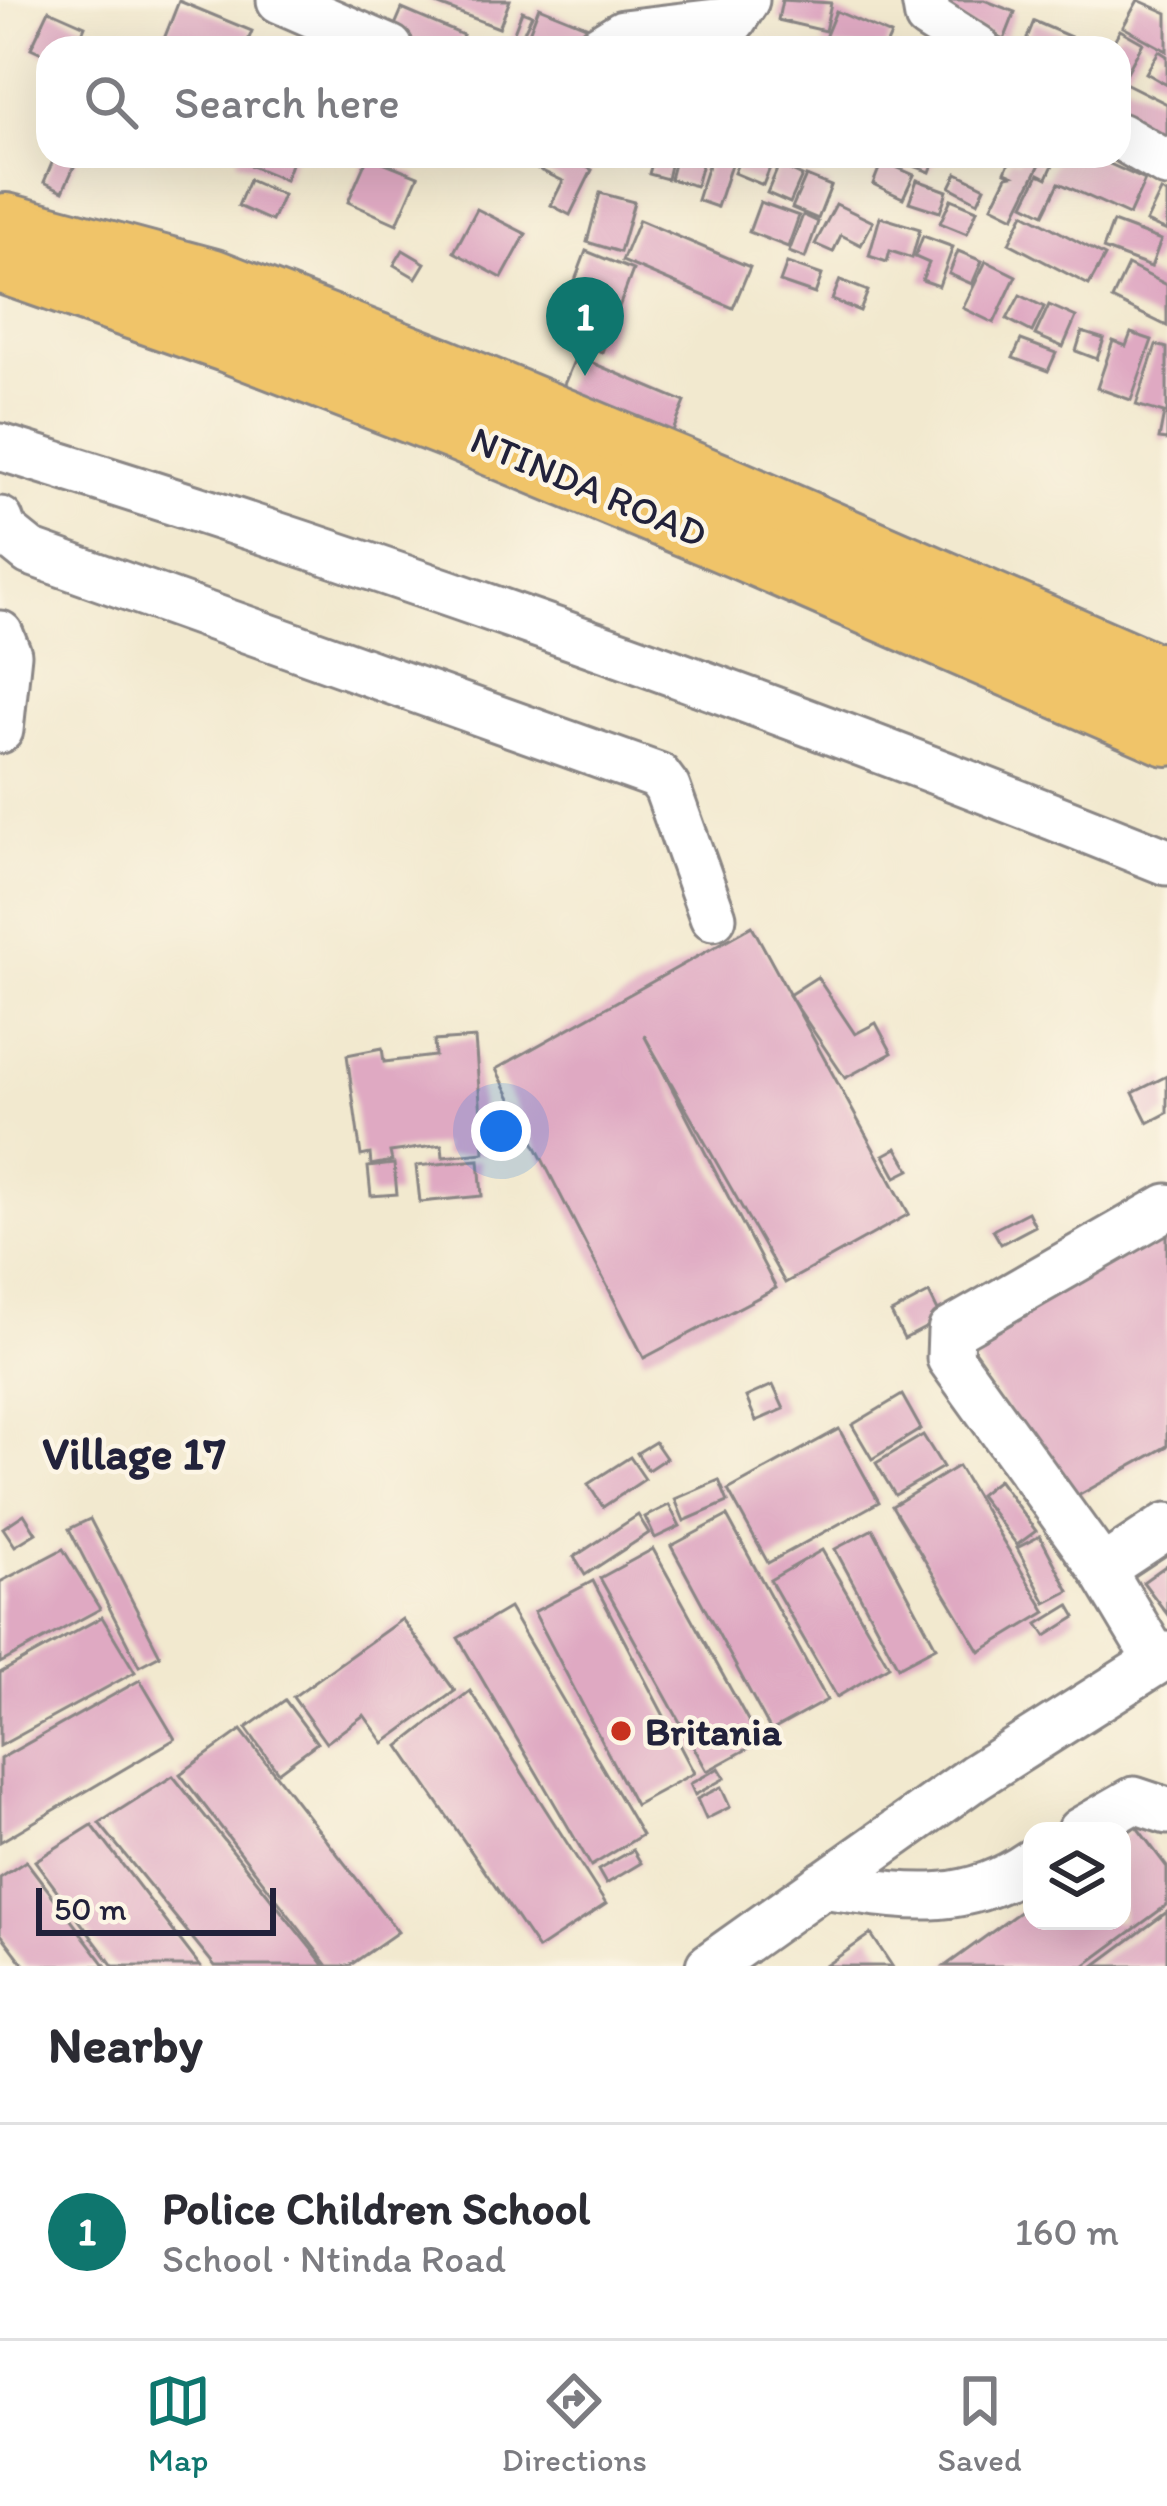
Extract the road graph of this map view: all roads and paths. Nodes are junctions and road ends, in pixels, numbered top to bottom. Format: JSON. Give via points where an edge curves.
{"nodes":[{"id":1,"x":280,"y":0,"type":"edge"},
{"id":2,"x":746,"y":0,"type":"edge"},
{"id":3,"x":925,"y":0,"type":"edge"},
{"id":4,"x":362,"y":36,"type":"edge"},
{"id":5,"x":618,"y":36,"type":"edge"},
{"id":6,"x":959,"y":36,"type":"edge"},
{"id":7,"x":1131,"y":143,"type":"edge"},
{"id":8,"x":1167,"y":164,"type":"edge"},
{"id":9,"x":0,"y":225,"type":"edge"},
{"id":10,"x":0,"y":262,"type":"edge"},
{"id":11,"x":0,"y":447,"type":"edge"},
{"id":12,"x":0,"y":520,"type":"edge"},
{"id":13,"x":0,"y":634,"type":"edge"},
{"id":14,"x":1167,"y":679,"type":"edge"},
{"id":15,"x":0,"y":730,"type":"edge"},
{"id":16,"x":1167,"y":735,"type":"edge"},
{"id":17,"x":1167,"y":862,"type":"edge"},
{"id":18,"x":713,"y":916,"type":"dead end"},
{"id":19,"x":1167,"y":1207,"type":"edge"},
{"id":20,"x":1167,"y":1526,"type":"edge"},
{"id":21,"x":1102,"y":1569,"type":"junction"},
{"id":22,"x":1162,"y":1658,"type":"edge"},
{"id":23,"x":1167,"y":1811,"type":"edge"},
{"id":24,"x":1096,"y":1822,"type":"edge"},
{"id":25,"x":1023,"y":1868,"type":"edge"},
{"id":26,"x":822,"y":1885,"type":"junction"},
{"id":27,"x":709,"y":1966,"type":"edge"}],
"edges":[{"from":1,"to":4,"type":"street"},
{"from":2,"to":5,"type":"street","via":[[733,20]]},
{"from":3,"to":6,"type":"street","via":[[928,16]]},
{"from":7,"to":8,"type":"street"},
{"from":9,"to":14,"type":"main road","name":"NTINDA ROAD","via":[[232,287],[724,486]]},
{"from":10,"to":16,"type":"main road","name":"NTINDA ROAD","via":[[458,431]]},
{"from":11,"to":17,"type":"street","via":[[534,625],[928,766]]},
{"from":12,"to":18,"type":"street","via":[[30,552],[658,776]]},
{"from":13,"to":15,"type":"street","via":[[8,654]]},
{"from":19,"to":21,"type":"street","via":[[951,1331],[950,1358]]},
{"from":20,"to":21,"type":"street"},
{"from":21,"to":22,"type":"street"},
{"from":22,"to":26,"type":"street"},
{"from":23,"to":24,"type":"street","via":[[1134,1800]]},
{"from":25,"to":26,"type":"street","via":[[923,1900]]},
{"from":26,"to":27,"type":"street"}]}
